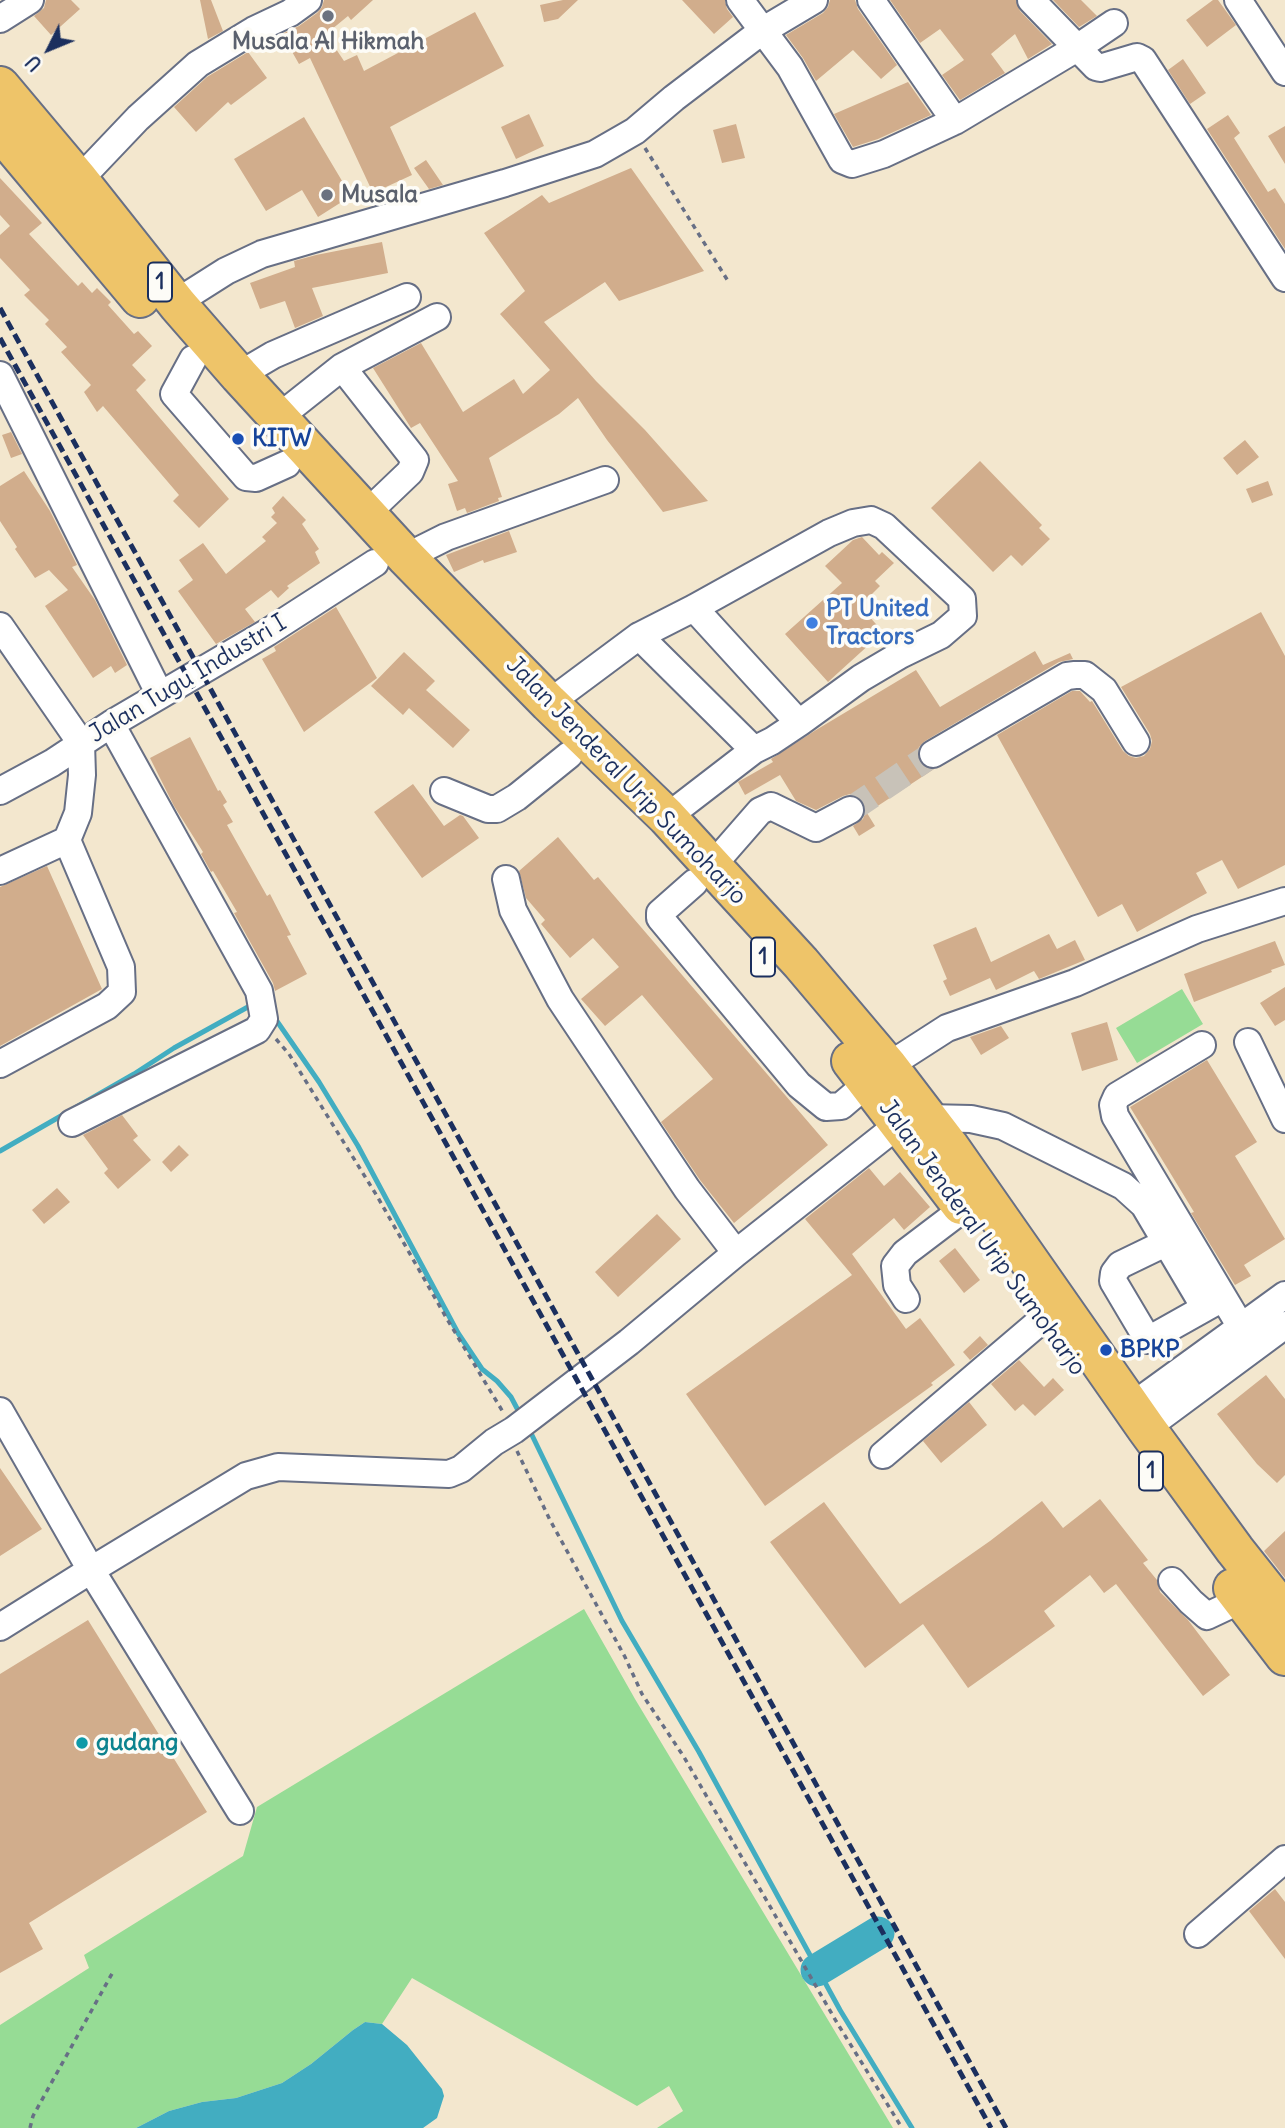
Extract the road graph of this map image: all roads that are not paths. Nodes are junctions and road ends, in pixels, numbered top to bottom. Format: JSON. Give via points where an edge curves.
{"nodes":[{"id":1,"x":30,"y":0,"type":"edge"},
{"id":2,"x":309,"y":0,"type":"edge"},
{"id":3,"x":740,"y":0,"type":"edge"},
{"id":4,"x":814,"y":0,"type":"edge"},
{"id":5,"x":871,"y":0,"type":"edge"},
{"id":6,"x":1031,"y":0,"type":"edge"},
{"id":7,"x":1247,"y":3,"type":"edge"},
{"id":8,"x":0,"y":19,"type":"edge"},
{"id":9,"x":1114,"y":23,"type":"dead end"},
{"id":10,"x":762,"y":31,"type":"junction"},
{"id":11,"x":1077,"y":48,"type":"junction"},
{"id":12,"x":1285,"y":72,"type":"edge"},
{"id":13,"x":0,"y":86,"type":"edge"},
{"id":14,"x":955,"y":121,"type":"junction"},
{"id":15,"x":0,"y":131,"type":"edge"},
{"id":16,"x":79,"y":180,"type":"junction"},
{"id":17,"x":1285,"y":278,"type":"edge"},
{"id":18,"x":407,"y":297,"type":"dead end"},
{"id":19,"x":178,"y":305,"type":"junction"},
{"id":20,"x":437,"y":317,"type":"dead end"},
{"id":21,"x":342,"y":366,"type":"junction"},
{"id":22,"x":0,"y":375,"type":"edge"},
{"id":23,"x":239,"y":375,"type":"junction"},
{"id":24,"x":279,"y":417,"type":"junction"},
{"id":25,"x":605,"y":480,"type":"dead end"},
{"id":26,"x":366,"y":514,"type":"junction"},
{"id":27,"x":390,"y":560,"type":"junction"},
{"id":28,"x":694,"y":608,"type":"junction"},
{"id":29,"x":0,"y":626,"type":"edge"},
{"id":30,"x":639,"y":636,"type":"junction"},
{"id":31,"x":160,"y":695,"type":"junction"},
{"id":32,"x":549,"y":702,"type":"junction"},
{"id":33,"x":799,"y":723,"type":"junction"},
{"id":34,"x":111,"y":724,"type":"junction"},
{"id":35,"x":1136,"y":742,"type":"dead end"},
{"id":36,"x":81,"y":743,"type":"junction"},
{"id":37,"x":754,"y":750,"type":"junction"},
{"id":38,"x":933,"y":754,"type":"tunnel mouth"},
{"id":39,"x":569,"y":755,"type":"junction"},
{"id":40,"x":0,"y":791,"type":"edge"},
{"id":41,"x":444,"y":792,"type":"dead end"},
{"id":42,"x":850,"y":810,"type":"tunnel mouth"},
{"id":43,"x":667,"y":817,"type":"junction"},
{"id":44,"x":67,"y":840,"type":"junction"},
{"id":45,"x":0,"y":871,"type":"edge"},
{"id":46,"x":703,"y":874,"type":"junction"},
{"id":47,"x":506,"y":879,"type":"dead end"},
{"id":48,"x":1285,"y":901,"type":"edge"},
{"id":49,"x":1248,"y":1042,"type":"dead end"},
{"id":50,"x":1202,"y":1045,"type":"dead end"},
{"id":51,"x":0,"y":1064,"type":"edge"},
{"id":52,"x":878,"y":1074,"type":"junction"},
{"id":53,"x":1285,"y":1119,"type":"edge"},
{"id":54,"x":912,"y":1121,"type":"junction"},
{"id":55,"x":72,"y":1123,"type":"dead end"},
{"id":56,"x":963,"y":1209,"type":"junction"},
{"id":57,"x":1176,"y":1238,"type":"junction"},
{"id":58,"x":736,"y":1253,"type":"junction"},
{"id":59,"x":1285,"y":1295,"type":"edge"},
{"id":60,"x":906,"y":1299,"type":"dead end"},
{"id":61,"x":1214,"y":1303,"type":"junction"},
{"id":62,"x":1044,"y":1318,"type":"junction"},
{"id":63,"x":1285,"y":1325,"type":"edge"},
{"id":64,"x":1241,"y":1327,"type":"junction"},
{"id":65,"x":0,"y":1411,"type":"edge"},
{"id":66,"x":1139,"y":1417,"type":"junction"},
{"id":67,"x":883,"y":1455,"type":"dead end"},
{"id":68,"x":91,"y":1570,"type":"junction"},
{"id":69,"x":1172,"y":1581,"type":"dead end"},
{"id":70,"x":1241,"y":1600,"type":"junction"},
{"id":71,"x":1285,"y":1613,"type":"edge"},
{"id":72,"x":0,"y":1627,"type":"edge"},
{"id":73,"x":1285,"y":1656,"type":"edge"},
{"id":74,"x":240,"y":1811,"type":"dead end"},
{"id":75,"x":1285,"y":1859,"type":"edge"},
{"id":76,"x":1198,"y":1934,"type":"dead end"}],
"edges":[{"from":1,"to":8,"type":"street"},
{"from":2,"to":16,"type":"street","via":[[198,64]]},
{"from":3,"to":10,"type":"street"},
{"from":4,"to":10,"type":"street"},
{"from":5,"to":14,"type":"street"},
{"from":6,"to":11,"type":"street"},
{"from":7,"to":12,"type":"street"},
{"from":9,"to":11,"type":"street"},
{"from":10,"to":14,"type":"street","via":[[790,67],[842,160],[852,164],[884,154]]},
{"from":10,"to":19,"type":"street","via":[[635,131],[595,154],[262,254],[226,271]]},
{"from":11,"to":14,"type":"street"},
{"from":11,"to":17,"type":"street","via":[[1100,68],[1137,57],[1143,60]]},
{"from":13,"to":16,"type":"highway","name":"Jalan Jenderal Urip Sumoharjo","number":"1"},
{"from":15,"to":27,"type":"highway","name":"Jalan Jenderal Urip Sumoharjo","number":"1","via":[[287,464]]},
{"from":16,"to":19,"type":"highway","name":"Jalan Jenderal Urip Sumoharjo","number":"1"},
{"from":18,"to":23,"type":"street","via":[[273,355]]},
{"from":19,"to":23,"type":"highway","name":"Jalan Jenderal Urip Sumoharjo","number":"1"},
{"from":20,"to":21,"type":"street"},
{"from":21,"to":24,"type":"street"},
{"from":21,"to":26,"type":"street","via":[[415,460],[410,472]]},
{"from":22,"to":31,"type":"street"},
{"from":23,"to":24,"type":"highway","name":"Jalan Jenderal Urip Sumoharjo","number":"1"},
{"from":24,"to":26,"type":"highway","name":"Jalan Jenderal Urip Sumoharjo","number":"1"},
{"from":25,"to":27,"type":"street","name":"Jalan Tugu Industri I"},
{"from":26,"to":27,"type":"highway","name":"Jalan Jenderal Urip Sumoharjo","number":"1"},
{"from":27,"to":31,"type":"street","name":"Jalan Tugu Industri I"},
{"from":27,"to":32,"type":"highway","name":"Jalan Jenderal Urip Sumoharjo","number":"1"},
{"from":27,"to":39,"type":"highway","name":"Jalan Jenderal Urip Sumoharjo","number":"1"},
{"from":28,"to":30,"type":"street"},
{"from":28,"to":33,"type":"street"},
{"from":28,"to":33,"type":"street","via":[[829,533],[871,520],[884,526],[962,599],[962,616],[941,635],[861,678]]},
{"from":29,"to":36,"type":"street"},
{"from":30,"to":32,"type":"street"},
{"from":30,"to":37,"type":"street"},
{"from":31,"to":34,"type":"street","name":"Jalan Tugu Industri I"},
{"from":32,"to":43,"type":"highway","name":"Jalan Jenderal Urip Sumoharjo","number":"1"},
{"from":33,"to":37,"type":"street"},
{"from":34,"to":36,"type":"street","name":"Jalan Tugu Industri I"},
{"from":34,"to":55,"type":"street","via":[[260,991],[263,1015],[257,1030]]},
{"from":35,"to":38,"type":"street","via":[[1104,690],[1085,675],[1075,675]]},
{"from":36,"to":40,"type":"street","name":"Jalan Tugu Industri I"},
{"from":36,"to":44,"type":"street","via":[[78,813]]},
{"from":37,"to":43,"type":"street"},
{"from":39,"to":41,"type":"street","via":[[497,809]]},
{"from":39,"to":46,"type":"highway","name":"Jalan Jenderal Urip Sumoharjo","number":"1"},
{"from":42,"to":46,"type":"street","via":[[816,828],[772,806],[760,811]]},
{"from":43,"to":46,"type":"highway","name":"Jalan Jenderal Urip Sumoharjo","number":"1"},
{"from":44,"to":45,"type":"street"},
{"from":44,"to":51,"type":"street","via":[[121,967],[122,992],[107,1006]]},
{"from":46,"to":52,"type":"highway","name":"Jalan Jenderal Urip Sumoharjo","number":"1","via":[[785,982]]},
{"from":46,"to":52,"type":"street","via":[[660,918],[799,1086],[826,1107],[841,1106]]},
{"from":47,"to":58,"type":"street","via":[[513,910],[560,999],[687,1189]]},
{"from":48,"to":52,"type":"street","via":[[1197,929],[1075,983],[947,1028]]},
{"from":49,"to":53,"type":"street"},
{"from":50,"to":57,"type":"street","via":[[1117,1096],[1112,1105]]},
{"from":52,"to":54,"type":"highway","name":"Jalan Jenderal Urip Sumoharjo","number":"1"},
{"from":54,"to":56,"type":"highway","name":"Jalan Jenderal Urip Sumoharjo","number":"1"},
{"from":54,"to":57,"type":"street","via":[[971,1119],[1003,1126],[1123,1186]]},
{"from":54,"to":58,"type":"street"},
{"from":54,"to":66,"type":"highway","name":"Jalan Jenderal Urip Sumoharjo","number":"1"},
{"from":56,"to":60,"type":"street","via":[[905,1253],[895,1266],[897,1285]]},
{"from":56,"to":62,"type":"highway","name":"Jalan Jenderal Urip Sumoharjo","number":"1"},
{"from":57,"to":61,"type":"street"},
{"from":57,"to":61,"type":"street","via":[[1121,1265],[1114,1273],[1116,1288],[1145,1338],[1152,1340]]},
{"from":58,"to":68,"type":"street","via":[[629,1342],[461,1469],[449,1474],[278,1467],[246,1476]]},
{"from":59,"to":64,"type":"street"},
{"from":61,"to":64,"type":"street"},
{"from":62,"to":67,"type":"street"},
{"from":62,"to":70,"type":"highway","name":"Jalan Jenderal Urip Sumoharjo","number":"1"},
{"from":63,"to":66,"type":"street"},
{"from":64,"to":66,"type":"street"},
{"from":65,"to":68,"type":"street"},
{"from":66,"to":71,"type":"highway","name":"Jalan Jenderal Urip Sumoharjo","number":"1"},
{"from":68,"to":72,"type":"street"},
{"from":68,"to":74,"type":"street"},
{"from":69,"to":70,"type":"street","via":[[1208,1616]]},
{"from":70,"to":73,"type":"highway","name":"Jalan Jenderal Urip Sumoharjo","number":"1"},
{"from":75,"to":76,"type":"street"}]}
